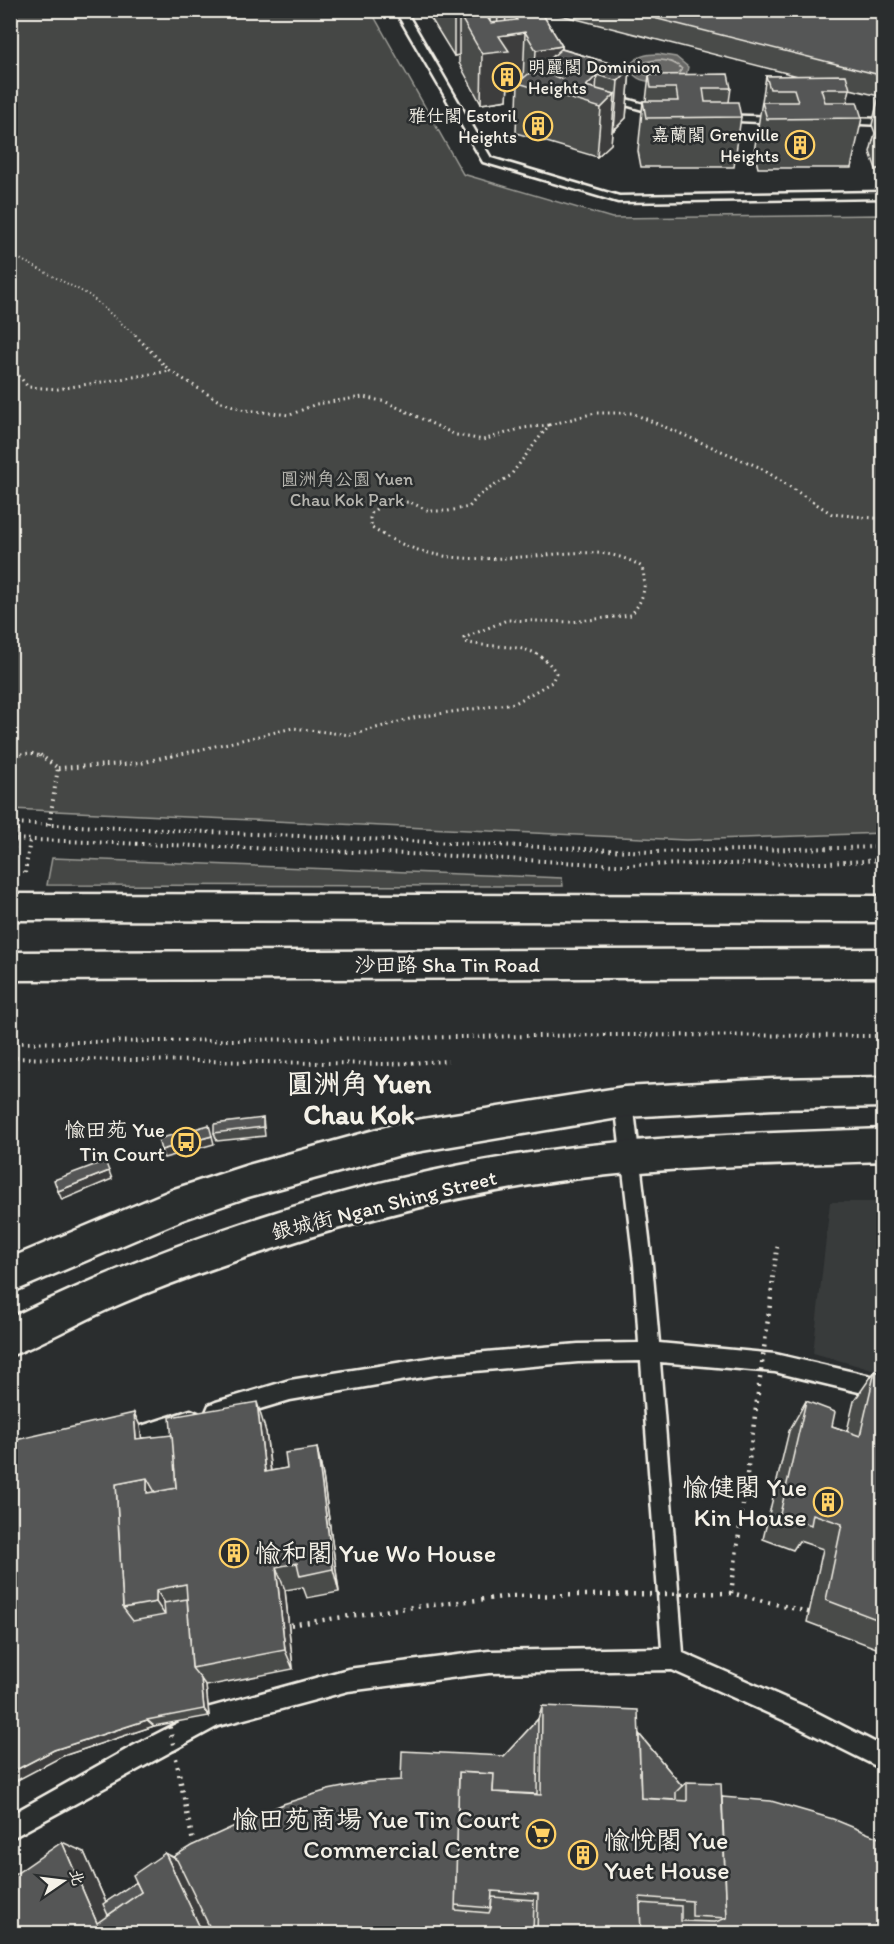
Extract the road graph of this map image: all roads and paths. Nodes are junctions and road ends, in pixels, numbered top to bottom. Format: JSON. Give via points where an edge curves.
{"nodes":[{"id":1,"x":400,"y":10,"type":"edge"},
{"id":2,"x":593,"y":91,"type":"edge"},
{"id":3,"x":679,"y":117,"type":"edge"},
{"id":4,"x":711,"y":118,"type":"edge"},
{"id":5,"x":792,"y":120,"type":"edge"},
{"id":6,"x":826,"y":121,"type":"edge"},
{"id":7,"x":884,"y":122,"type":"edge"},
{"id":8,"x":884,"y":195,"type":"edge"},
{"id":9,"x":10,"y":254,"type":"edge"},
{"id":10,"x":10,"y":369,"type":"edge"},
{"id":11,"x":170,"y":371,"type":"junction"},
{"id":12,"x":549,"y":425,"type":"junction"},
{"id":13,"x":884,"y":519,"type":"edge"},
{"id":14,"x":10,"y":755,"type":"edge"},
{"id":15,"x":58,"y":768,"type":"junction"},
{"id":16,"x":10,"y":823,"type":"edge"},
{"id":17,"x":18,"y":823,"type":"junction"},
{"id":18,"x":50,"y":825,"type":"junction"},
{"id":19,"x":13,"y":839,"type":"edge"},
{"id":20,"x":30,"y":840,"type":"junction"},
{"id":21,"x":884,"y":847,"type":"edge"},
{"id":22,"x":884,"y":860,"type":"edge"},
{"id":23,"x":10,"y":866,"type":"edge"},
{"id":24,"x":17,"y":893,"type":"edge"},
{"id":25,"x":884,"y":909,"type":"edge"},
{"id":26,"x":884,"y":963,"type":"edge"},
{"id":27,"x":10,"y":966,"type":"edge"},
{"id":28,"x":884,"y":1036,"type":"edge"},
{"id":29,"x":10,"y":1043,"type":"edge"},
{"id":30,"x":10,"y":1058,"type":"edge"},
{"id":31,"x":448,"y":1061,"type":"dead end"},
{"id":32,"x":884,"y":1092,"type":"edge"},
{"id":33,"x":624,"y":1102,"type":"junction"},
{"id":34,"x":884,"y":1145,"type":"edge"},
{"id":35,"x":631,"y":1158,"type":"junction"},
{"id":36,"x":778,"y":1243,"type":"dead end"},
{"id":37,"x":10,"y":1276,"type":"edge"},
{"id":38,"x":10,"y":1338,"type":"edge"},
{"id":39,"x":650,"y":1352,"type":"junction"},
{"id":40,"x":884,"y":1389,"type":"edge"},
{"id":41,"x":146,"y":1434,"type":"dead end"},
{"id":42,"x":731,"y":1593,"type":"junction"},
{"id":43,"x":822,"y":1615,"type":"dead end"},
{"id":44,"x":281,"y":1627,"type":"edge"},
{"id":45,"x":673,"y":1659,"type":"junction"},
{"id":46,"x":166,"y":1712,"type":"edge"},
{"id":47,"x":884,"y":1759,"type":"edge"},
{"id":48,"x":10,"y":1828,"type":"edge"},
{"id":49,"x":194,"y":1848,"type":"edge"}],
"edges":[{"from":1,"to":8,"type":"lane","via":[[487,160],[618,199]]},
{"from":2,"to":3,"type":"lane"},
{"from":4,"to":5,"type":"lane"},
{"from":6,"to":7,"type":"lane"},
{"from":9,"to":11,"type":"path","via":[[89,296],[127,327]]},
{"from":10,"to":11,"type":"path","via":[[28,387],[58,389]]},
{"from":11,"to":12,"type":"path","via":[[219,401],[244,410],[290,415],[316,404],[363,397],[386,402],[456,435],[483,441],[523,428]]},
{"from":12,"to":13,"type":"path","via":[[595,413],[632,413],[759,467],[832,514]]},
{"from":12,"to":15,"type":"path","via":[[510,476],[479,495],[469,507],[429,512],[410,502],[388,503],[372,513],[370,523],[382,537],[434,557],[614,553],[642,567],[646,579],[644,600],[631,615],[571,622],[507,620],[464,638],[472,644],[509,645],[542,655],[556,673],[552,682],[515,703],[417,717],[350,735],[293,728],[141,763]]},
{"from":14,"to":15,"type":"path","via":[[41,755]]},
{"from":15,"to":18,"type":"path"},
{"from":16,"to":17,"type":"path"},
{"from":17,"to":18,"type":"path"},
{"from":17,"to":19,"type":"path"},
{"from":18,"to":21,"type":"path","via":[[652,852]]},
{"from":19,"to":20,"type":"path"},
{"from":19,"to":23,"type":"path"},
{"from":20,"to":22,"type":"path","via":[[616,866]]},
{"from":20,"to":24,"type":"path"},
{"from":24,"to":25,"type":"main road"},
{"from":26,"to":27,"type":"main road","name":"沙田路 Sha Tin Road"},
{"from":28,"to":29,"type":"path","via":[[610,1035]]},
{"from":30,"to":31,"type":"path","via":[[386,1064]]},
{"from":32,"to":33,"type":"main road"},
{"from":33,"to":35,"type":"lane"},
{"from":33,"to":37,"type":"main road","via":[[462,1127],[335,1156],[174,1206]]},
{"from":34,"to":35,"type":"main road","name":"銀城街 Ngan Shing Street"},
{"from":35,"to":38,"type":"main road","name":"銀城街 Ngan Shing Street","via":[[557,1165],[477,1179],[344,1210],[107,1292]]},
{"from":35,"to":39,"type":"lane"},
{"from":36,"to":42,"type":"path","bridge":true},
{"from":39,"to":40,"type":"lane","via":[[775,1363]]},
{"from":39,"to":41,"type":"lane","via":[[578,1353],[429,1366],[290,1390]]},
{"from":39,"to":45,"type":"lane"},
{"from":42,"to":43,"type":"path","bridge":true},
{"from":42,"to":44,"type":"path","bridge":true,"via":[[513,1596]]},
{"from":45,"to":47,"type":"lane","via":[[801,1716]]},
{"from":45,"to":48,"type":"lane","via":[[489,1662],[348,1680],[215,1716]]},
{"from":46,"to":49,"type":"path","bridge":true}]}
